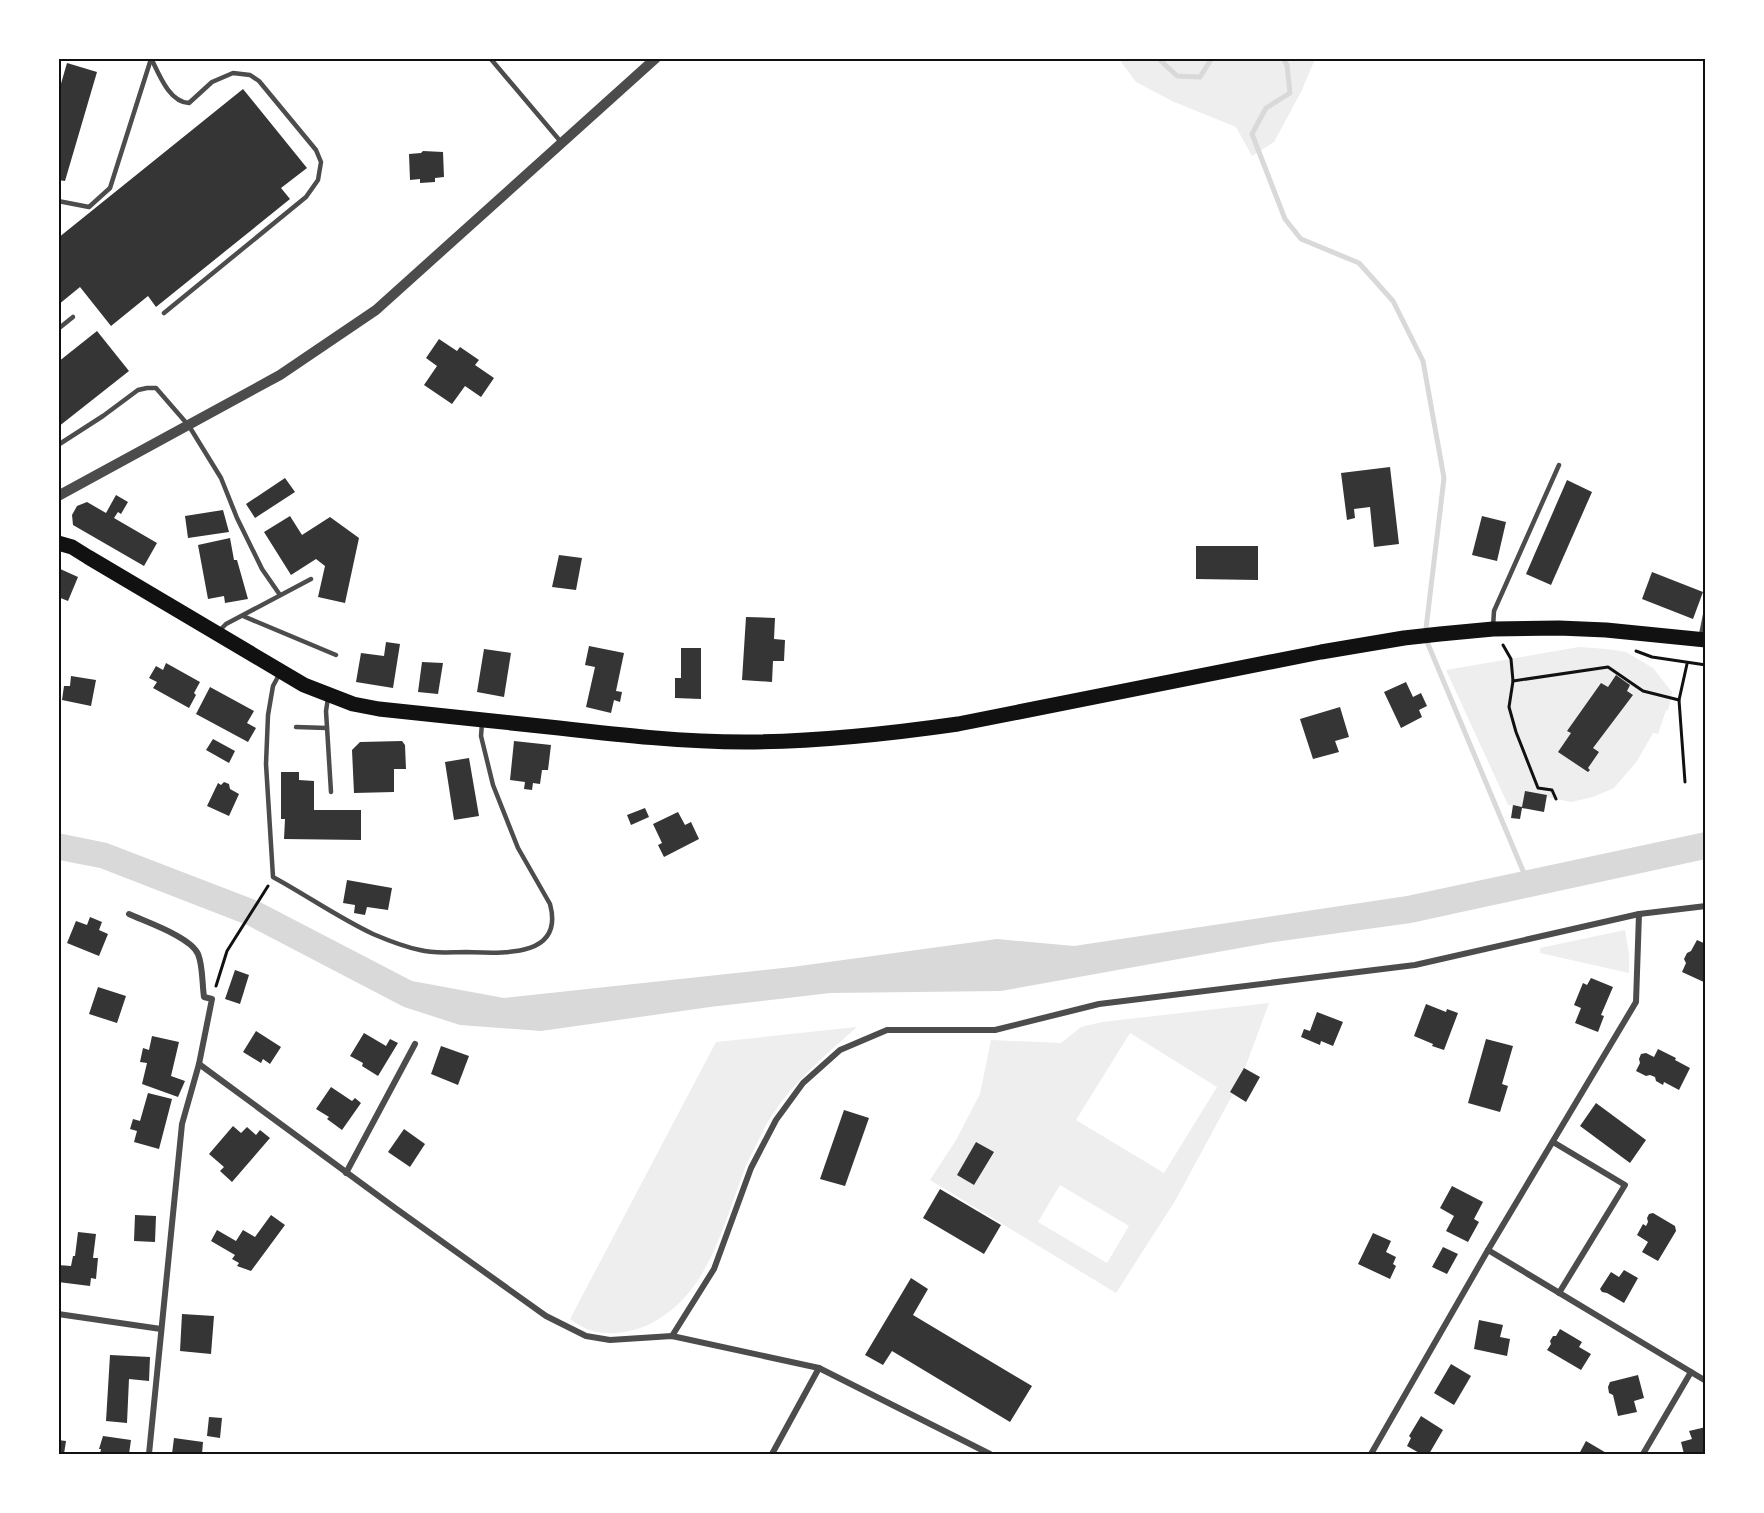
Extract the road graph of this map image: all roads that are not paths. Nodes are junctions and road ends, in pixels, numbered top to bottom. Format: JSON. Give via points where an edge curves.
{"nodes":[{"id":1,"x":490,"y":58,"type":"edge"},
{"id":2,"x":656,"y":58,"type":"edge"},
{"id":3,"x":562,"y":144,"type":"junction"},
{"id":4,"x":58,"y":201,"type":"edge"},
{"id":5,"x":164,"y":313,"type":"dead end"},
{"id":6,"x":73,"y":317,"type":"dead end"},
{"id":7,"x":58,"y":329,"type":"edge"},
{"id":8,"x":189,"y":426,"type":"junction"},
{"id":9,"x":58,"y":445,"type":"edge"},
{"id":10,"x":1559,"y":465,"type":"dead end"},
{"id":11,"x":58,"y":496,"type":"edge"},
{"id":12,"x":58,"y":543,"type":"edge"},
{"id":13,"x":311,"y":579,"type":"dead end"},
{"id":14,"x":280,"y":595,"type":"junction"},
{"id":15,"x":1706,"y":614,"type":"edge"},
{"id":16,"x":243,"y":616,"type":"junction"},
{"id":17,"x":1493,"y":630,"type":"junction"},
{"id":18,"x":216,"y":634,"type":"junction"},
{"id":19,"x":1703,"y":640,"type":"edge"},
{"id":20,"x":336,"y":655,"type":"dead end"},
{"id":21,"x":280,"y":672,"type":"junction"},
{"id":22,"x":328,"y":695,"type":"junction"},
{"id":23,"x":483,"y":720,"type":"junction"},
{"id":24,"x":296,"y":727,"type":"dead end"},
{"id":25,"x":327,"y":728,"type":"junction"},
{"id":26,"x":331,"y":792,"type":"dead end"},
{"id":27,"x":1706,"y":906,"type":"edge"},
{"id":28,"x":129,"y":914,"type":"dead end"},
{"id":29,"x":1639,"y":914,"type":"junction"},
{"id":30,"x":415,"y":1044,"type":"dead end"},
{"id":31,"x":199,"y":1064,"type":"junction"},
{"id":32,"x":1553,"y":1142,"type":"junction"},
{"id":33,"x":346,"y":1173,"type":"junction"},
{"id":34,"x":1488,"y":1250,"type":"junction"},
{"id":35,"x":1559,"y":1293,"type":"junction"},
{"id":36,"x":58,"y":1314,"type":"edge"},
{"id":37,"x":161,"y":1329,"type":"junction"},
{"id":38,"x":672,"y":1336,"type":"junction"},
{"id":39,"x":819,"y":1368,"type":"junction"},
{"id":40,"x":1691,"y":1372,"type":"junction"},
{"id":41,"x":1706,"y":1381,"type":"edge"},
{"id":42,"x":149,"y":1455,"type":"edge"},
{"id":43,"x":772,"y":1455,"type":"edge"},
{"id":44,"x":990,"y":1455,"type":"edge"},
{"id":45,"x":1371,"y":1455,"type":"edge"},
{"id":46,"x":1642,"y":1455,"type":"edge"}],
"edges":[{"from":1,"to":3,"type":"lane"},
{"from":2,"to":3,"type":"street"},
{"from":3,"to":8,"type":"street","via":[[376,310],[280,375]]},
{"from":4,"to":5,"type":"lane","via":[[89,207],[110,188],[151,58],[168,89],[186,103],[212,82],[233,73],[250,75],[259,81],[316,150],[321,162],[318,180],[297,204]]},
{"from":6,"to":7,"type":"lane"},
{"from":8,"to":9,"type":"lane","via":[[156,388],[147,388],[138,390]]},
{"from":8,"to":11,"type":"street"},
{"from":8,"to":14,"type":"lane","via":[[221,478],[262,569]]},
{"from":10,"to":17,"type":"lane","via":[[1494,611]]},
{"from":12,"to":18,"type":"main road","via":[[72,547]]},
{"from":13,"to":14,"type":"lane"},
{"from":14,"to":16,"type":"lane"},
{"from":15,"to":19,"type":"street"},
{"from":16,"to":18,"type":"lane"},
{"from":16,"to":20,"type":"lane"},
{"from":17,"to":19,"type":"main road","via":[[1606,630]]},
{"from":17,"to":23,"type":"main road","via":[[1404,638],[958,724],[853,737],[694,741]]},
{"from":18,"to":21,"type":"main road"},
{"from":21,"to":22,"type":"main road"},
{"from":21,"to":23,"type":"lane","via":[[268,715],[266,764],[273,877],[373,934],[422,951],[521,951],[537,945],[549,932],[553,914],[550,904],[518,848],[493,785],[481,736]]},
{"from":22,"to":23,"type":"main road","via":[[379,709]]},
{"from":22,"to":25,"type":"lane"},
{"from":24,"to":25,"type":"lane"},
{"from":25,"to":26,"type":"lane"},
{"from":27,"to":29,"type":"street"},
{"from":28,"to":31,"type":"street","via":[[186,941],[197,951],[204,997],[212,999]]},
{"from":29,"to":32,"type":"street","via":[[1636,1002]]},
{"from":29,"to":38,"type":"street","via":[[1415,965],[1099,1004],[995,1030],[887,1030],[840,1050],[803,1083],[776,1120],[751,1168],[714,1269]]},
{"from":30,"to":33,"type":"street"},
{"from":31,"to":33,"type":"street"},
{"from":31,"to":37,"type":"street","via":[[182,1125]]},
{"from":32,"to":34,"type":"street"},
{"from":32,"to":35,"type":"street","via":[[1625,1185]]},
{"from":33,"to":38,"type":"street","via":[[536,1310],[566,1326],[586,1336],[610,1340]]},
{"from":34,"to":35,"type":"street"},
{"from":34,"to":45,"type":"street"},
{"from":35,"to":40,"type":"street"},
{"from":36,"to":37,"type":"street"},
{"from":37,"to":42,"type":"street"},
{"from":38,"to":39,"type":"street"},
{"from":39,"to":43,"type":"street"},
{"from":39,"to":44,"type":"street"},
{"from":40,"to":41,"type":"street"},
{"from":40,"to":46,"type":"street"}]}
